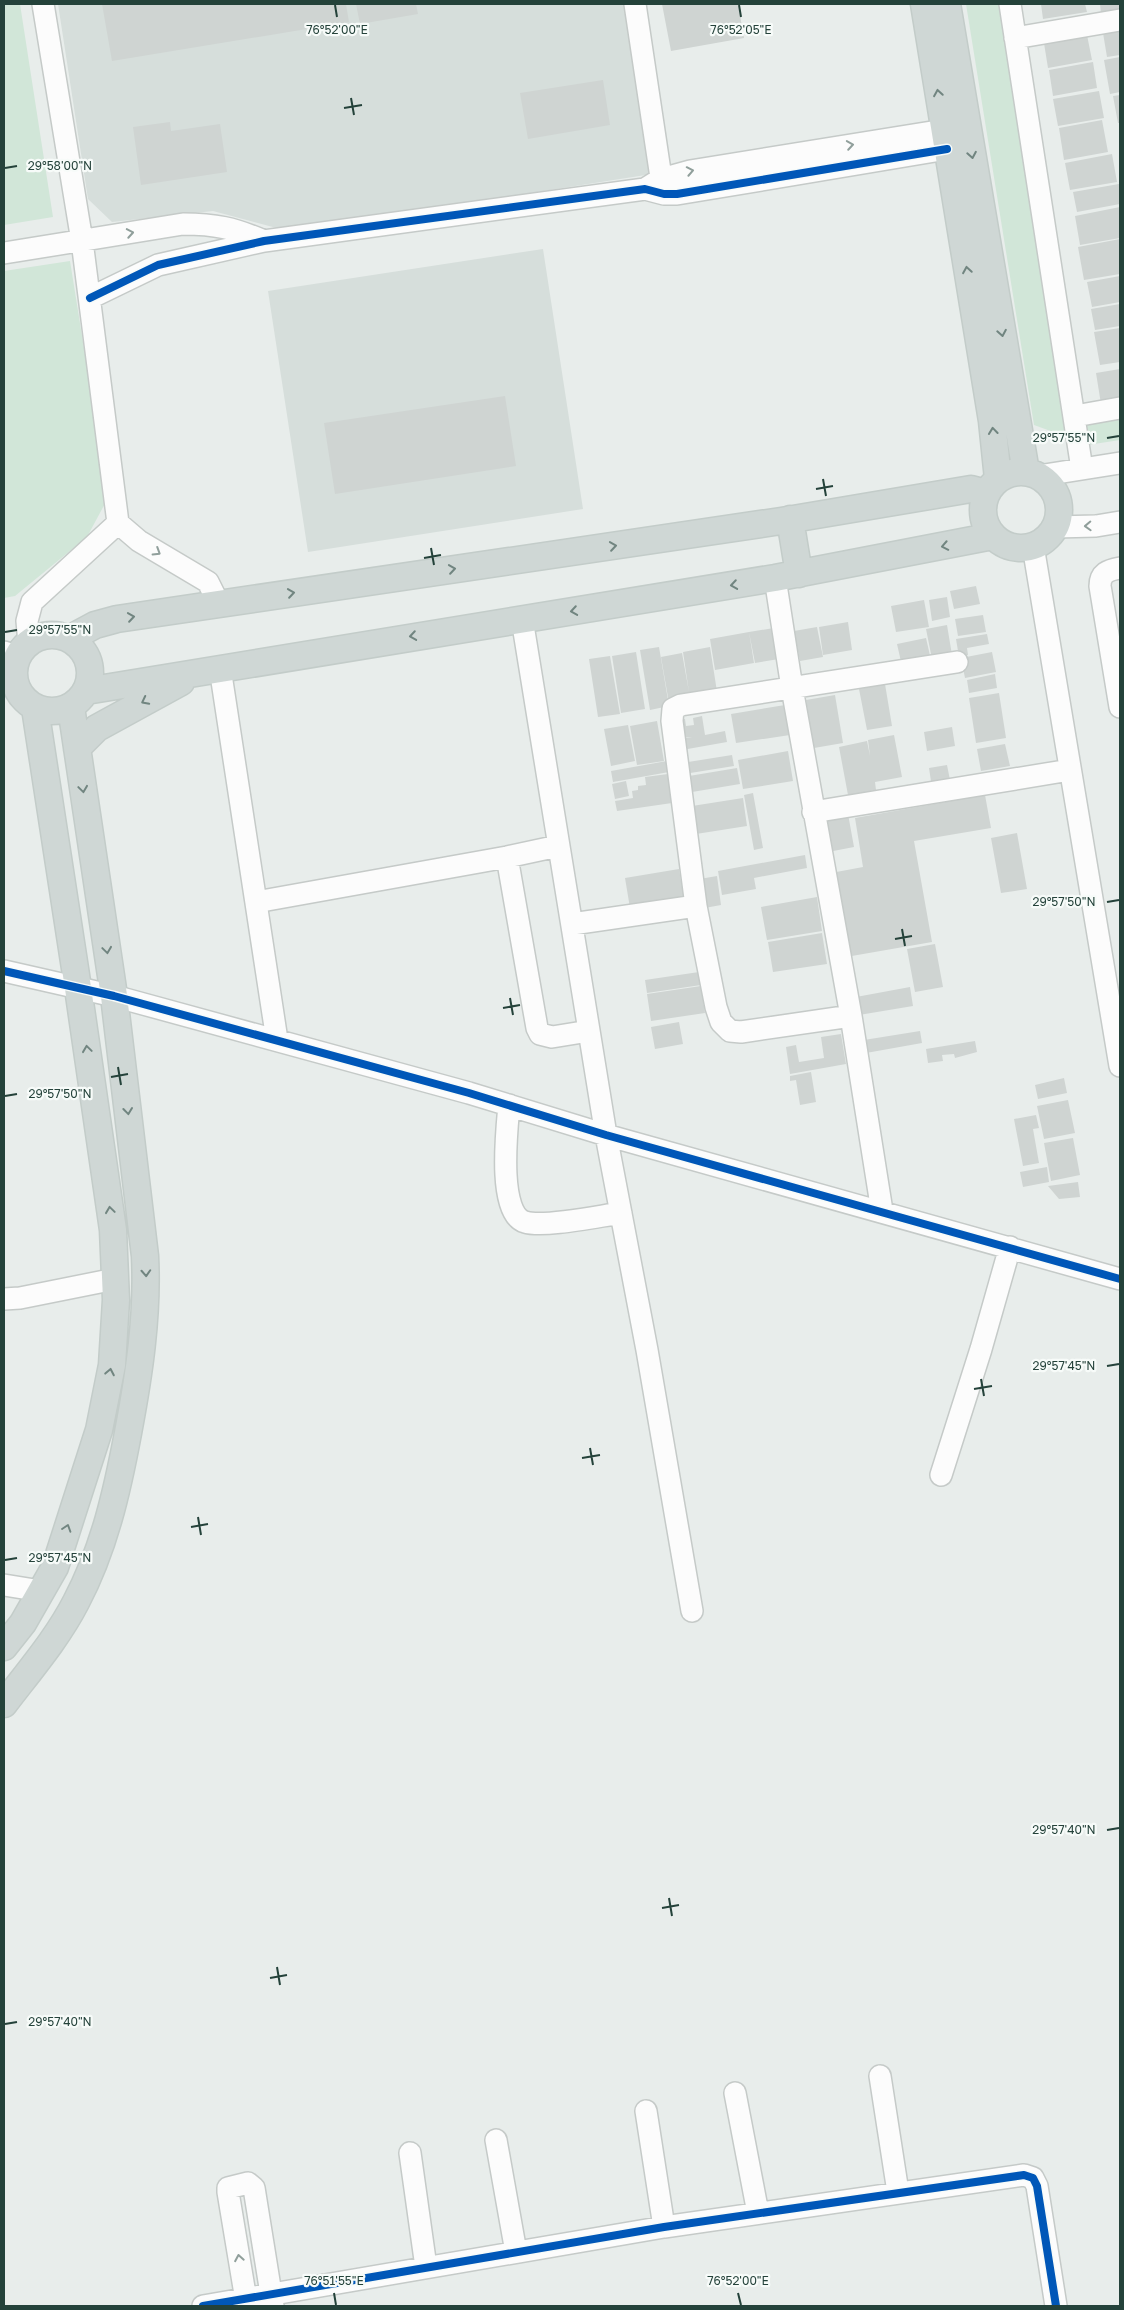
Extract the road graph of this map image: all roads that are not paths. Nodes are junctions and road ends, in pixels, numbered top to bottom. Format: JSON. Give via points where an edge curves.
{"nodes":[{"id":1,"x":43,"y":4,"type":"edge"},
{"id":2,"x":635,"y":4,"type":"edge"},
{"id":3,"x":924,"y":4,"type":"edge"},
{"id":4,"x":947,"y":4,"type":"edge"},
{"id":5,"x":1010,"y":4,"type":"edge"},
{"id":6,"x":1120,"y":20,"type":"edge"},
{"id":7,"x":1015,"y":38,"type":"junction"},
{"id":8,"x":946,"y":140,"type":"junction"},
{"id":9,"x":657,"y":187,"type":"junction"},
{"id":10,"x":82,"y":241,"type":"junction"},
{"id":11,"x":264,"y":241,"type":"junction"},
{"id":12,"x":4,"y":253,"type":"edge"},
{"id":13,"x":90,"y":298,"type":"junction"},
{"id":14,"x":1120,"y":408,"type":"edge"},
{"id":15,"x":1075,"y":416,"type":"junction"},
{"id":16,"x":1120,"y":463,"type":"edge"},
{"id":17,"x":1082,"y":469,"type":"junction"},
{"id":18,"x":1032,"y":474,"type":"junction"},
{"id":19,"x":992,"y":486,"type":"junction"},
{"id":20,"x":790,"y":519,"type":"junction"},
{"id":21,"x":1120,"y":522,"type":"edge"},
{"id":22,"x":118,"y":523,"type":"junction"},
{"id":23,"x":1055,"y":527,"type":"junction"},
{"id":24,"x":993,"y":536,"type":"junction"},
{"id":25,"x":1033,"y":546,"type":"junction"},
{"id":26,"x":1120,"y":568,"type":"edge"},
{"id":27,"x":787,"y":576,"type":"junction"},
{"id":28,"x":219,"y":604,"type":"junction"},
{"id":29,"x":522,"y":619,"type":"junction"},
{"id":30,"x":69,"y":639,"type":"junction"},
{"id":31,"x":17,"y":650,"type":"edge"},
{"id":32,"x":957,"y":662,"type":"dead end"},
{"id":33,"x":212,"y":669,"type":"junction"},
{"id":34,"x":792,"y":688,"type":"junction"},
{"id":35,"x":78,"y":699,"type":"junction"},
{"id":36,"x":1120,"y":707,"type":"edge"},
{"id":37,"x":34,"y":708,"type":"junction"},
{"id":38,"x":77,"y":748,"type":"junction"},
{"id":39,"x":1070,"y":770,"type":"junction"},
{"id":40,"x":813,"y":812,"type":"junction"},
{"id":41,"x":558,"y":846,"type":"junction"},
{"id":42,"x":507,"y":857,"type":"junction"},
{"id":43,"x":256,"y":902,"type":"junction"},
{"id":44,"x":696,"y":906,"type":"junction"},
{"id":45,"x":572,"y":924,"type":"junction"},
{"id":46,"x":4,"y":971,"type":"edge"},
{"id":47,"x":78,"y":988,"type":"junction"},
{"id":48,"x":114,"y":996,"type":"junction"},
{"id":49,"x":852,"y":1016,"type":"junction"},
{"id":50,"x":589,"y":1030,"type":"junction"},
{"id":51,"x":277,"y":1040,"type":"junction"},
{"id":52,"x":1120,"y":1066,"type":"edge"},
{"id":53,"x":509,"y":1106,"type":"junction"},
{"id":54,"x":606,"y":1136,"type":"junction"},
{"id":55,"x":882,"y":1211,"type":"junction"},
{"id":56,"x":621,"y":1213,"type":"junction"},
{"id":57,"x":1010,"y":1247,"type":"junction"},
{"id":58,"x":1120,"y":1279,"type":"edge"},
{"id":59,"x":115,"y":1280,"type":"junction"},
{"id":60,"x":4,"y":1299,"type":"edge"},
{"id":61,"x":941,"y":1475,"type":"dead end"},
{"id":62,"x":4,"y":1585,"type":"edge"},
{"id":63,"x":41,"y":1591,"type":"junction"},
{"id":64,"x":692,"y":1611,"type":"dead end"},
{"id":65,"x":4,"y":1647,"type":"edge"},
{"id":66,"x":4,"y":1704,"type":"edge"},
{"id":67,"x":880,"y":2076,"type":"dead end"},
{"id":68,"x":735,"y":2093,"type":"dead end"},
{"id":69,"x":646,"y":2111,"type":"dead end"},
{"id":70,"x":496,"y":2140,"type":"dead end"},
{"id":71,"x":410,"y":2153,"type":"dead end"},
{"id":72,"x":898,"y":2192,"type":"junction"},
{"id":73,"x":758,"y":2213,"type":"junction"},
{"id":74,"x":664,"y":2227,"type":"junction"},
{"id":75,"x":516,"y":2252,"type":"junction"},
{"id":76,"x":426,"y":2267,"type":"junction"},
{"id":77,"x":272,"y":2300,"type":"edge"},
{"id":78,"x":246,"y":2302,"type":"edge"},
{"id":79,"x":203,"y":2306,"type":"edge"},
{"id":80,"x":1056,"y":2306,"type":"edge"}],
"edges":[{"from":1,"to":10,"type":"street"},
{"from":2,"to":9,"type":"street"},
{"from":8,"to":3,"type":"main road","one_way":true},
{"from":4,"to":18,"type":"main road","one_way":true},
{"from":5,"to":7,"type":"street"},
{"from":6,"to":7,"type":"street"},
{"from":7,"to":15,"type":"street"},
{"from":8,"to":9,"type":"street","via":[[677,194]]},
{"from":19,"to":8,"type":"main road","one_way":true,"via":[[992,421]]},
{"from":9,"to":11,"type":"street"},
{"from":10,"to":11,"type":"street","one_way":true,"via":[[182,224],[211,224],[237,229]]},
{"from":10,"to":12,"type":"street"},
{"from":10,"to":13,"type":"street"},
{"from":11,"to":13,"type":"street","via":[[158,265]]},
{"from":13,"to":22,"type":"street"},
{"from":14,"to":15,"type":"street"},
{"from":15,"to":17,"type":"street"},
{"from":16,"to":17,"type":"street"},
{"from":17,"to":18,"type":"street"},
{"from":18,"to":19,"type":"main road","via":[[1009,474]]},
{"from":18,"to":23,"type":"main road","via":[[1049,484],[1057,498],[1059,514]]},
{"from":19,"to":20,"type":"main road"},
{"from":19,"to":24,"type":"main road","via":[[983,507],[984,522]]},
{"from":20,"to":27,"type":"main road"},
{"from":28,"to":20,"type":"main road","one_way":true},
{"from":21,"to":23,"type":"street","one_way":true},
{"from":22,"to":28,"type":"street","one_way":true,"via":[[139,540],[208,582]]},
{"from":22,"to":31,"type":"street","via":[[32,602]]},
{"from":23,"to":25,"type":"main road","via":[[1046,539]]},
{"from":24,"to":25,"type":"main road","via":[[1018,548]]},
{"from":24,"to":27,"type":"main road","one_way":true},
{"from":25,"to":39,"type":"street"},
{"from":26,"to":36,"type":"street","via":[[1105,572],[1100,577],[1100,586]]},
{"from":27,"to":29,"type":"main road","one_way":true},
{"from":27,"to":34,"type":"street"},
{"from":30,"to":28,"type":"main road","one_way":true,"via":[[95,625],[117,619]]},
{"from":29,"to":33,"type":"main road","one_way":true},
{"from":29,"to":41,"type":"street"},
{"from":30,"to":31,"type":"main road","via":[[48,635]]},
{"from":30,"to":35,"type":"main road","via":[[79,646],[90,667],[90,679]]},
{"from":31,"to":37,"type":"main road","via":[[16,685],[25,701]]},
{"from":32,"to":34,"type":"street"},
{"from":33,"to":35,"type":"main road"},
{"from":33,"to":38,"type":"main road","one_way":true,"via":[[98,728]]},
{"from":33,"to":43,"type":"street"},
{"from":34,"to":40,"type":"street"},
{"from":34,"to":44,"type":"street","via":[[681,705],[673,709]]},
{"from":35,"to":37,"type":"main road","via":[[59,711]]},
{"from":35,"to":38,"type":"main road"},
{"from":37,"to":47,"type":"main road"},
{"from":38,"to":48,"type":"main road","one_way":true},
{"from":39,"to":40,"type":"street"},
{"from":39,"to":52,"type":"street"},
{"from":40,"to":49,"type":"street"},
{"from":41,"to":42,"type":"street"},
{"from":41,"to":45,"type":"street"},
{"from":42,"to":43,"type":"street"},
{"from":42,"to":50,"type":"street","via":[[537,1028],[540,1034],[552,1037]]},
{"from":43,"to":51,"type":"street"},
{"from":44,"to":45,"type":"street"},
{"from":44,"to":49,"type":"street","via":[[716,1006],[721,1022],[730,1031]]},
{"from":45,"to":50,"type":"street"},
{"from":46,"to":47,"type":"street"},
{"from":47,"to":48,"type":"street"},
{"from":59,"to":47,"type":"main road","one_way":true,"via":[[113,1230]]},
{"from":48,"to":51,"type":"street"},
{"from":48,"to":66,"type":"main road","one_way":true,"via":[[145,1264],[144,1324],[136,1392],[110,1518],[91,1573],[56,1638]]},
{"from":49,"to":55,"type":"street"},
{"from":50,"to":54,"type":"street"},
{"from":51,"to":53,"type":"street"},
{"from":53,"to":54,"type":"street"},
{"from":53,"to":56,"type":"street","via":[[504,1166],[516,1216],[524,1222],[542,1224]]},
{"from":54,"to":55,"type":"street"},
{"from":54,"to":56,"type":"street"},
{"from":55,"to":57,"type":"street"},
{"from":56,"to":64,"type":"street"},
{"from":57,"to":58,"type":"street"},
{"from":57,"to":61,"type":"street"},
{"from":59,"to":60,"type":"street"},
{"from":63,"to":59,"type":"main road","one_way":true,"via":[[54,1567],[99,1430],[112,1365]]},
{"from":62,"to":63,"type":"street"},
{"from":63,"to":65,"type":"main road","via":[[23,1623]]},
{"from":67,"to":72,"type":"street"},
{"from":68,"to":73,"type":"street"},
{"from":69,"to":74,"type":"street"},
{"from":70,"to":75,"type":"street"},
{"from":71,"to":76,"type":"street"},
{"from":72,"to":73,"type":"street"},
{"from":72,"to":80,"type":"street","via":[[1024,2175],[1033,2178],[1037,2186]]},
{"from":73,"to":74,"type":"street"},
{"from":74,"to":75,"type":"street"},
{"from":75,"to":76,"type":"street"},
{"from":76,"to":77,"type":"street"},
{"from":77,"to":78,"type":"street"},
{"from":78,"to":77,"type":"street","one_way":true,"via":[[228,2188],[248,2182],[254,2188]]},
{"from":78,"to":79,"type":"street"}]}
